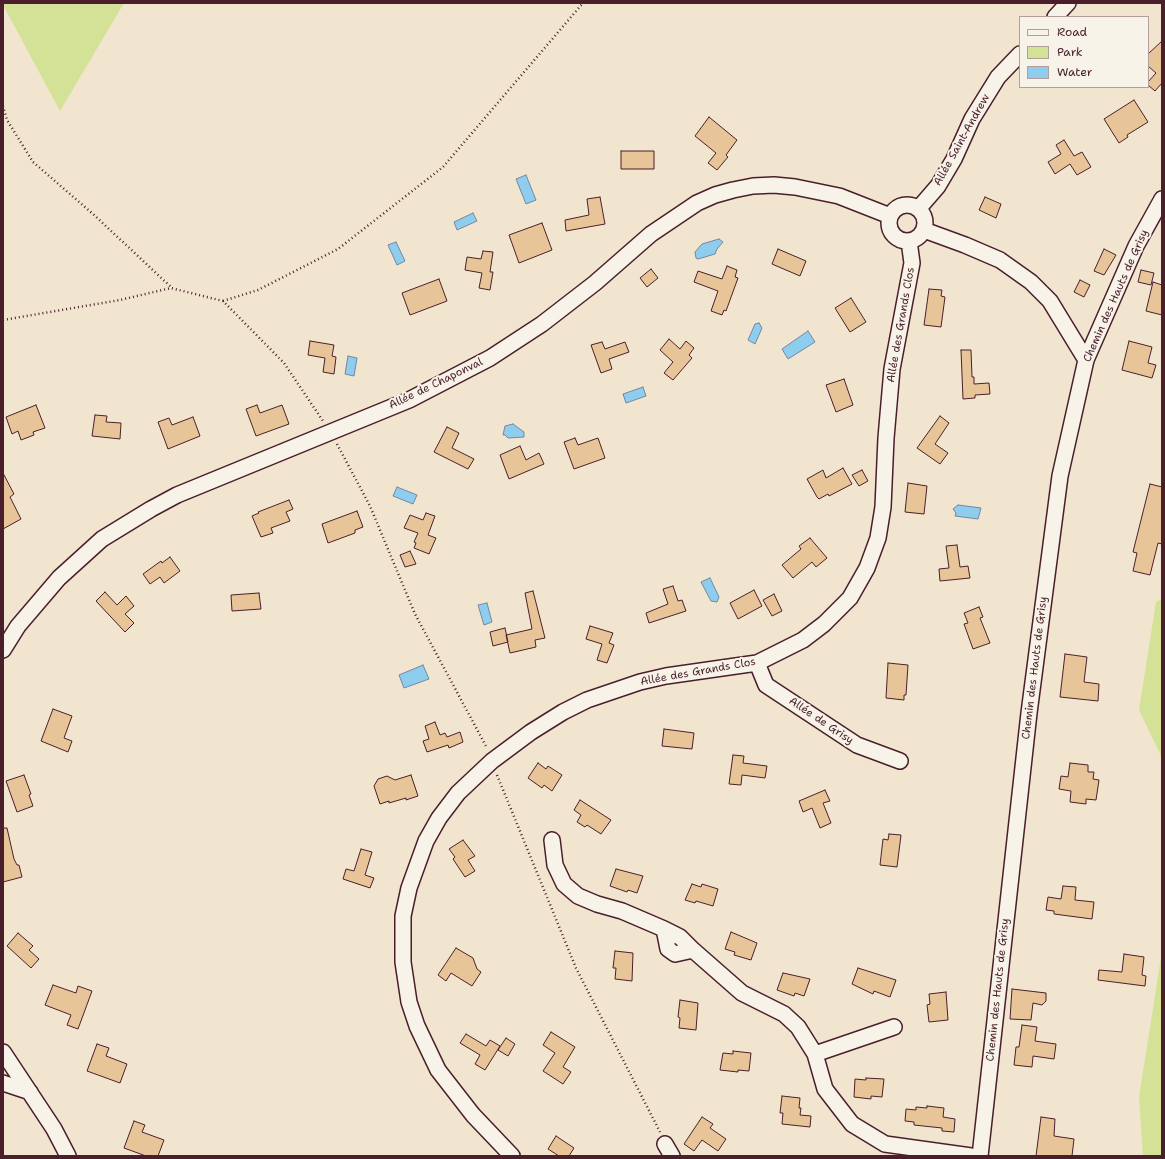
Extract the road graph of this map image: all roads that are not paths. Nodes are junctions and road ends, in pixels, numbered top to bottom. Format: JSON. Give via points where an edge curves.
{"nodes":[{"id":1,"x":1068,"y":3,"type":"edge"},
{"id":2,"x":1056,"y":16,"type":"edge"},
{"id":3,"x":1019,"y":55,"type":"edge"},
{"id":4,"x":1162,"y":200,"type":"edge"},
{"id":5,"x":919,"y":208,"type":"junction"},
{"id":6,"x":890,"y":216,"type":"junction"},
{"id":7,"x":924,"y":230,"type":"junction"},
{"id":8,"x":909,"y":241,"type":"junction"},
{"id":9,"x":1086,"y":360,"type":"junction"},
{"id":10,"x":3,"y":650,"type":"edge"},
{"id":11,"x":757,"y":663,"type":"junction"},
{"id":12,"x":900,"y":761,"type":"dead end"},
{"id":13,"x":552,"y":840,"type":"dead end"},
{"id":14,"x":894,"y":1027,"type":"dead end"},
{"id":15,"x":3,"y":1052,"type":"edge"},
{"id":16,"x":815,"y":1054,"type":"junction"},
{"id":17,"x":3,"y":1083,"type":"edge"},
{"id":18,"x":30,"y":1092,"type":"junction"},
{"id":19,"x":68,"y":1156,"type":"edge"},
{"id":20,"x":512,"y":1156,"type":"edge"},
{"id":21,"x":971,"y":1156,"type":"edge"},
{"id":22,"x":980,"y":1156,"type":"edge"}],
"edges":[{"from":1,"to":2,"type":"street"},
{"from":3,"to":5,"type":"street","name":"Allée Saint-Andrew","via":[[998,77],[972,119],[954,159],[938,186]]},
{"from":4,"to":9,"type":"street","name":"Chemin des Hauts de Grisy","via":[[1136,246]]},
{"from":5,"to":6,"type":"street","via":[[903,204]]},
{"from":5,"to":7,"type":"street","via":[[925,218]]},
{"from":6,"to":8,"type":"street","via":[[888,221],[891,232],[900,240]]},
{"from":6,"to":10,"type":"street","name":"Allée de Chaponval","via":[[839,196],[795,187],[753,186],[715,195],[679,213],[542,324],[490,358],[409,400],[177,495],[102,539],[55,582],[18,626]]},
{"from":7,"to":8,"type":"street","via":[[917,238]]},
{"from":7,"to":9,"type":"street","via":[[1000,260],[1030,282],[1050,301]]},
{"from":8,"to":11,"type":"street","name":"Allée des Grands Clos","via":[[912,263],[892,369],[883,507],[873,553],[850,598],[824,624],[804,640]]},
{"from":9,"to":22,"type":"street","name":"Chemin des Hauts de Grisy","via":[[1058,492],[1029,713]]},
{"from":11,"to":12,"type":"street","name":"Allée de Grisy","via":[[766,685],[857,745]]},
{"from":11,"to":20,"type":"street","name":"Allée des Grands Clos","via":[[666,676],[604,693],[563,712],[492,761],[458,793],[426,841],[409,888],[403,916],[402,941],[409,1002],[429,1054],[453,1092]]},
{"from":13,"to":16,"type":"street","via":[[555,865],[564,884],[578,896],[664,929],[668,949],[675,954],[693,950],[742,993],[784,1014],[798,1027]]},
{"from":14,"to":16,"type":"street"},
{"from":15,"to":18,"type":"street"},
{"from":16,"to":21,"type":"street","via":[[826,1089],[852,1124],[869,1136],[884,1144]]},
{"from":17,"to":18,"type":"street"},
{"from":18,"to":19,"type":"street"}]}
